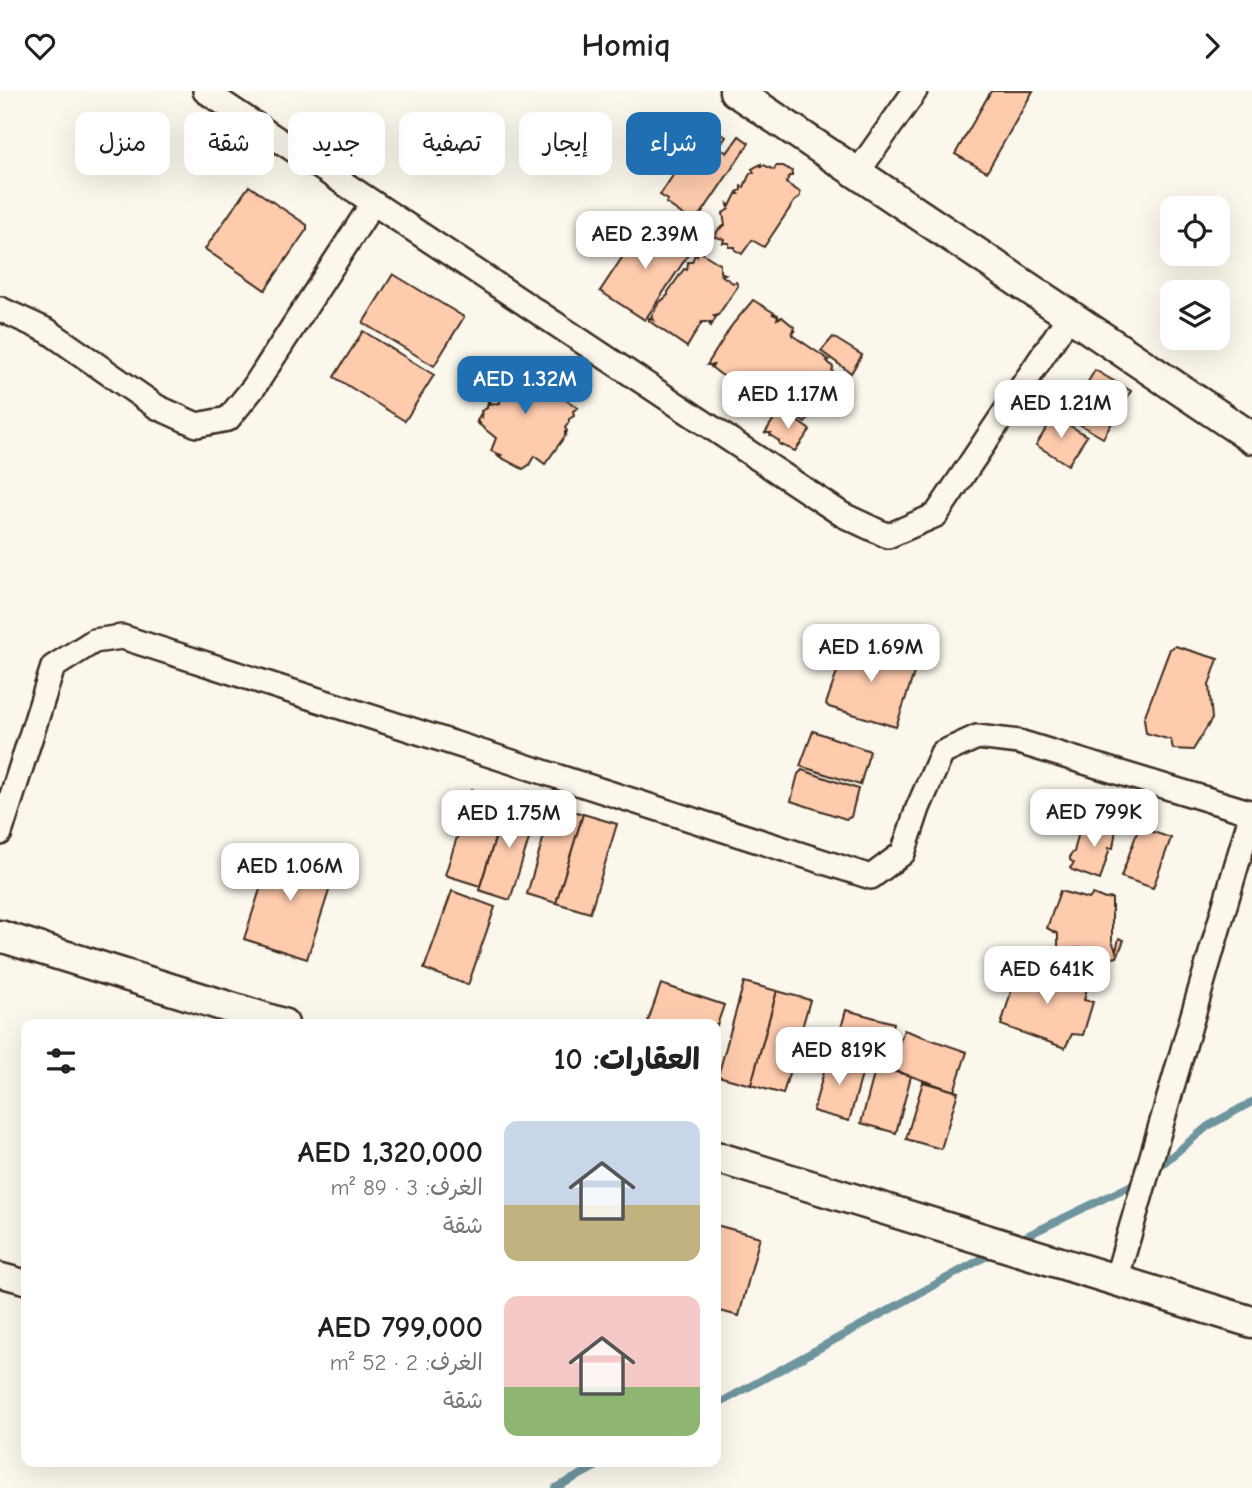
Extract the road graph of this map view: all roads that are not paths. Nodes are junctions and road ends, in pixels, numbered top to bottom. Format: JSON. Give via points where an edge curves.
{"nodes":[{"id":1,"x":205,"y":91,"type":"edge"},
{"id":2,"x":735,"y":91,"type":"edge"},
{"id":3,"x":915,"y":91,"type":"edge"},
{"id":4,"x":858,"y":173,"type":"junction"},
{"id":5,"x":373,"y":203,"type":"junction"},
{"id":6,"x":0,"y":309,"type":"edge"},
{"id":7,"x":1070,"y":315,"type":"junction"},
{"id":8,"x":1252,"y":438,"type":"edge"},
{"id":9,"x":1252,"y":812,"type":"edge"},
{"id":10,"x":0,"y":833,"type":"edge"},
{"id":11,"x":0,"y":936,"type":"edge"},
{"id":12,"x":267,"y":1019,"type":"edge"},
{"id":13,"x":721,"y":1159,"type":"edge"},
{"id":14,"x":0,"y":1275,"type":"edge"},
{"id":15,"x":1116,"y":1280,"type":"junction"},
{"id":16,"x":21,"y":1281,"type":"edge"},
{"id":17,"x":1252,"y":1322,"type":"edge"}],
"edges":[{"from":1,"to":5,"type":"street"},
{"from":2,"to":4,"type":"street"},
{"from":3,"to":4,"type":"street"},
{"from":4,"to":7,"type":"street"},
{"from":5,"to":6,"type":"street","via":[[254,387],[228,419],[197,425],[157,407],[48,331]]},
{"from":5,"to":7,"type":"street","via":[[843,515],[888,536],[936,515]]},
{"from":7,"to":8,"type":"street"},
{"from":9,"to":10,"type":"street","via":[[1019,742],[976,737],[942,753],[903,853],[871,877],[122,637],[94,641],[53,667]]},
{"from":9,"to":15,"type":"street"},
{"from":11,"to":12,"type":"street"},
{"from":13,"to":15,"type":"street"},
{"from":14,"to":16,"type":"street"},
{"from":15,"to":17,"type":"street"}]}
